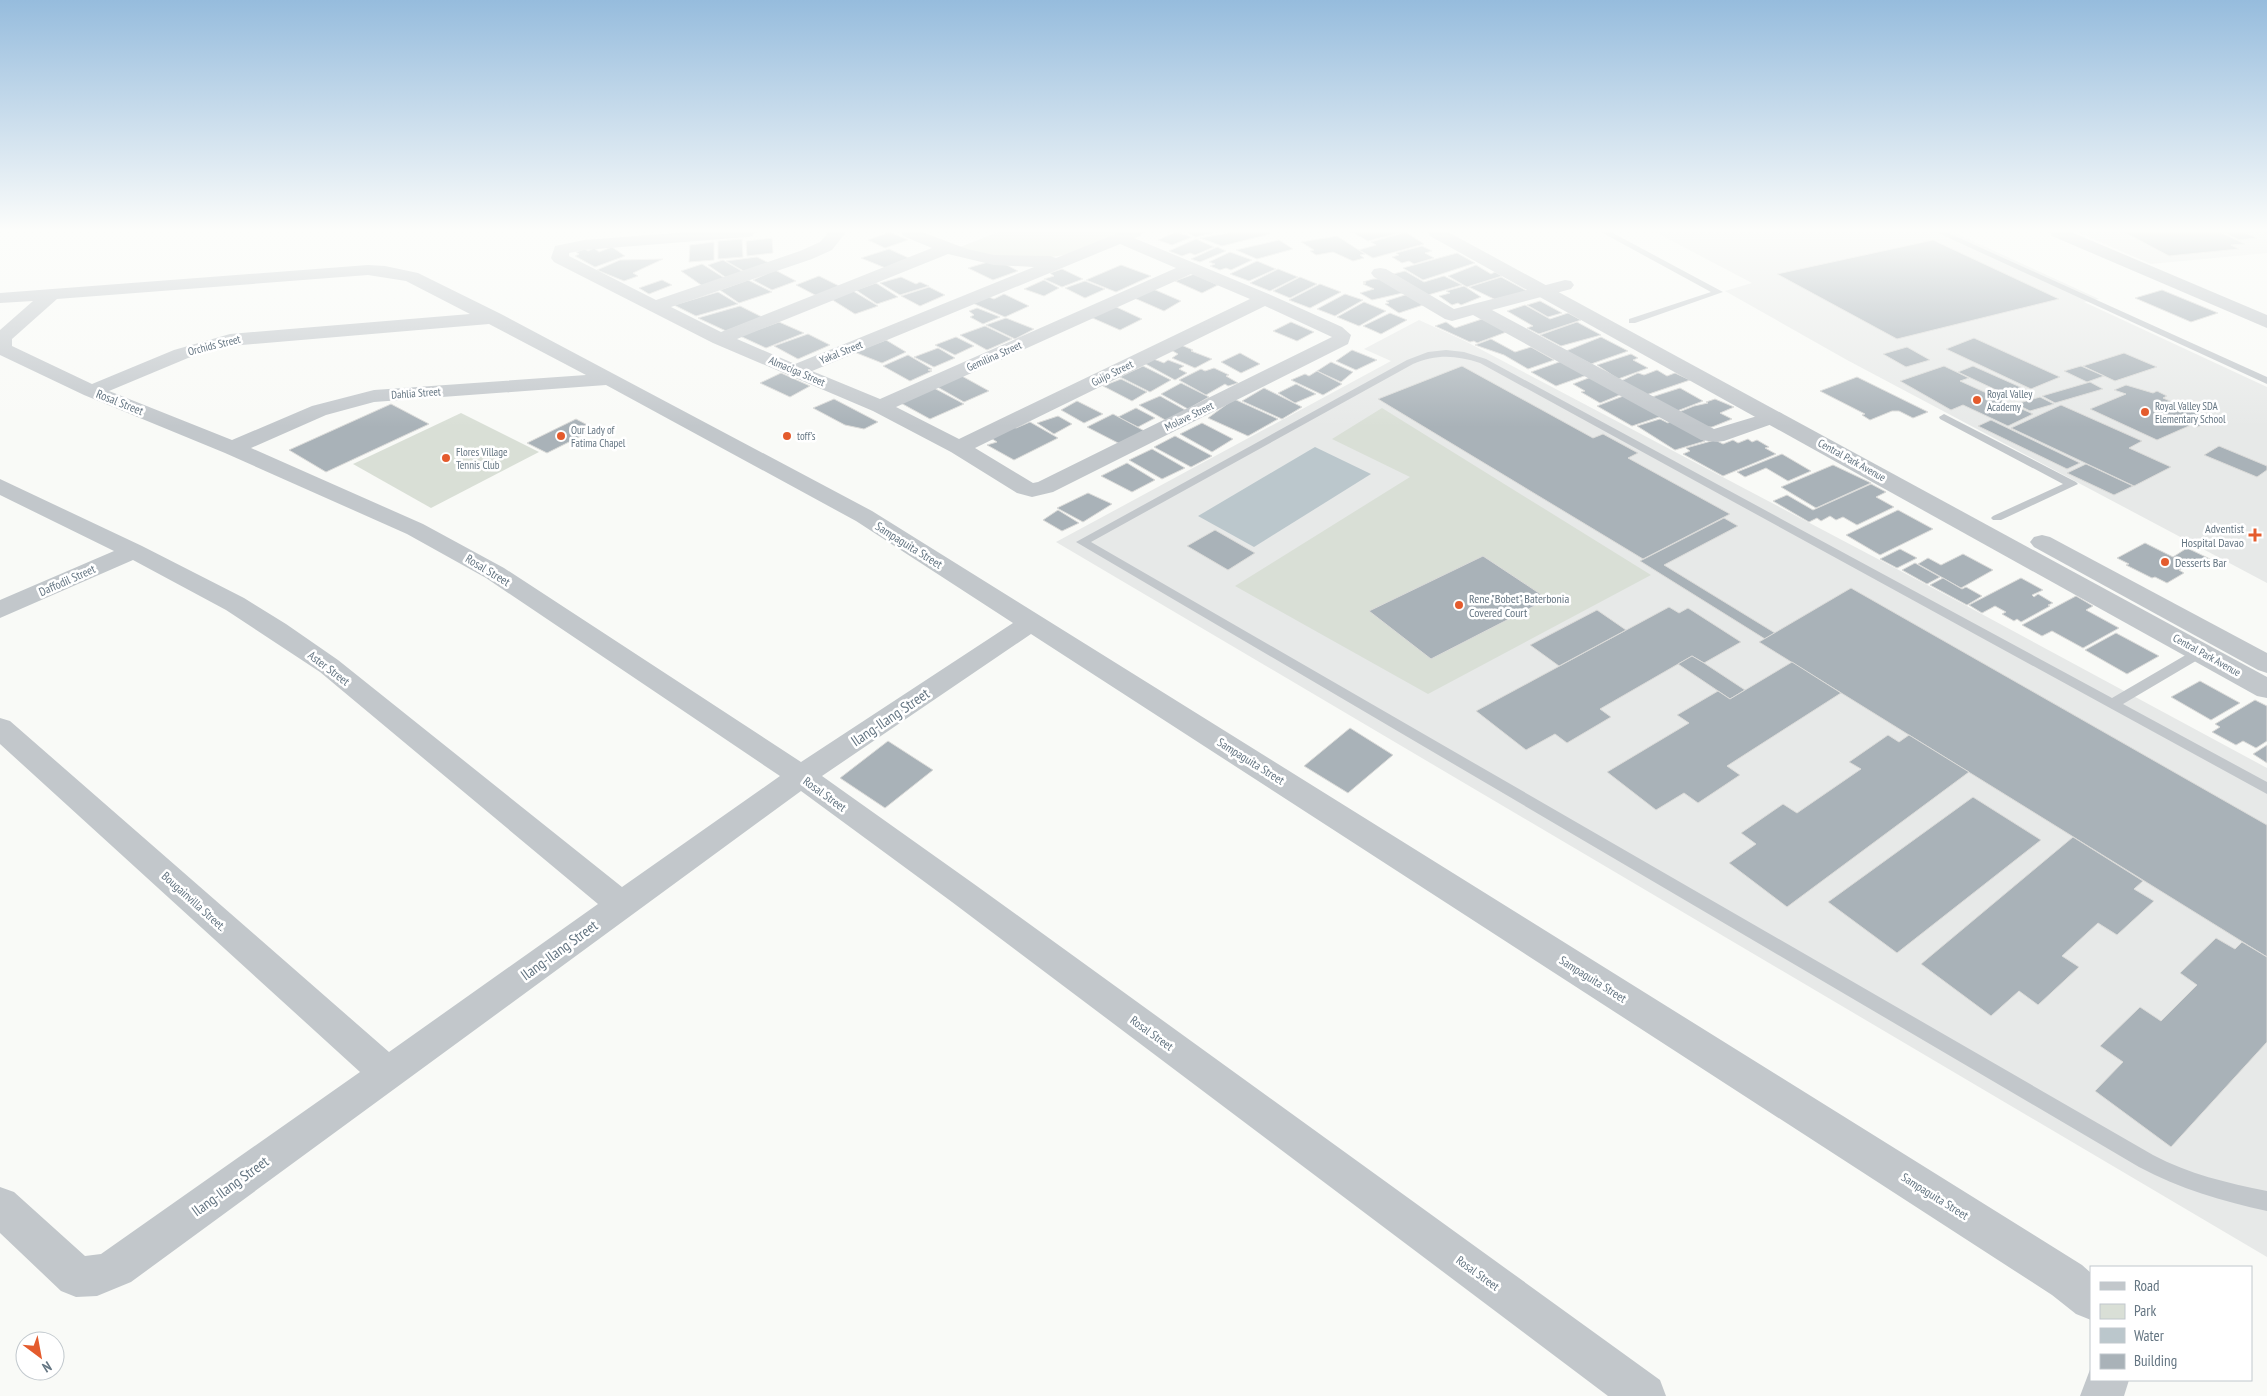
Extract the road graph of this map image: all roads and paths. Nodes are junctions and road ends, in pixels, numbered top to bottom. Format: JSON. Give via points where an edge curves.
{"nodes":[{"id":1,"x":15,"y":297,"type":"edge"},
{"id":2,"x":49,"y":297,"type":"edge"},
{"id":3,"x":451,"y":297,"type":"edge"},
{"id":4,"x":637,"y":297,"type":"edge"},
{"id":5,"x":681,"y":297,"type":"edge"},
{"id":6,"x":825,"y":297,"type":"edge"},
{"id":7,"x":975,"y":297,"type":"edge"},
{"id":8,"x":1125,"y":297,"type":"edge"},
{"id":9,"x":1261,"y":297,"type":"edge"},
{"id":10,"x":1421,"y":297,"type":"edge"},
{"id":11,"x":1521,"y":297,"type":"edge"},
{"id":12,"x":1555,"y":297,"type":"edge"},
{"id":13,"x":1588,"y":297,"type":"edge"},
{"id":14,"x":1704,"y":297,"type":"edge"},
{"id":15,"x":2083,"y":297,"type":"edge"},
{"id":16,"x":2209,"y":297,"type":"edge"},
{"id":17,"x":0,"y":298,"type":"edge"},
{"id":18,"x":1266,"y":299,"type":"junction"},
{"id":19,"x":655,"y":306,"type":"junction"},
{"id":20,"x":1476,"y":309,"type":"junction"},
{"id":21,"x":494,"y":318,"type":"junction"},
{"id":22,"x":1632,"y":321,"type":"junction"},
{"id":23,"x":2267,"y":322,"type":"edge"},
{"id":24,"x":720,"y":339,"type":"junction"},
{"id":25,"x":796,"y":370,"type":"junction"},
{"id":26,"x":609,"y":379,"type":"junction"},
{"id":27,"x":2267,"y":381,"type":"edge"},
{"id":28,"x":91,"y":391,"type":"junction"},
{"id":29,"x":880,"y":406,"type":"junction"},
{"id":30,"x":1944,"y":416,"type":"dead end"},
{"id":31,"x":1774,"y":417,"type":"junction"},
{"id":32,"x":959,"y":447,"type":"junction"},
{"id":33,"x":233,"y":448,"type":"junction"},
{"id":34,"x":0,"y":486,"type":"edge"},
{"id":35,"x":1032,"y":490,"type":"joint"},
{"id":36,"x":1997,"y":518,"type":"junction"},
{"id":37,"x":134,"y":551,"type":"junction"},
{"id":38,"x":2096,"y":572,"type":"junction"},
{"id":39,"x":2074,"y":582,"type":"junction"},
{"id":40,"x":0,"y":610,"type":"edge"},
{"id":41,"x":1032,"y":622,"type":"junction"},
{"id":42,"x":2201,"y":652,"type":"junction"},
{"id":43,"x":2267,"y":664,"type":"edge"},
{"id":44,"x":2267,"y":689,"type":"edge"},
{"id":45,"x":2112,"y":704,"type":"junction"},
{"id":46,"x":0,"y":728,"type":"edge"},
{"id":47,"x":801,"y":776,"type":"junction"},
{"id":48,"x":2267,"y":789,"type":"edge"},
{"id":49,"x":622,"y":905,"type":"junction"},
{"id":50,"x":387,"y":1073,"type":"junction"},
{"id":51,"x":2267,"y":1202,"type":"edge"},
{"id":52,"x":0,"y":1206,"type":"edge"},
{"id":53,"x":2090,"y":1298,"type":"edge"},
{"id":54,"x":2107,"y":1381,"type":"edge"},
{"id":55,"x":1644,"y":1396,"type":"edge"},
{"id":56,"x":2102,"y":1396,"type":"edge"}],
"edges":[{"from":1,"to":17,"type":"street","name":"Sampaguita Street"},
{"from":2,"to":28,"type":"street","name":"Rosal Street","via":[[2,338],[3,350]]},
{"from":3,"to":21,"type":"street","name":"Sampaguita Street"},
{"from":4,"to":19,"type":"street","name":"Almaciga Street"},
{"from":5,"to":19,"type":"street"},
{"from":6,"to":24,"type":"street"},
{"from":7,"to":25,"type":"street","name":"Yakal Street"},
{"from":8,"to":29,"type":"street","name":"Gemilina Street"},
{"from":9,"to":18,"type":"street"},
{"from":10,"to":20,"type":"street","via":[[1452,315]]},
{"from":11,"to":20,"type":"street"},
{"from":12,"to":31,"type":"street","name":"Central Park Avenue"},
{"from":13,"to":22,"type":"street","name":"Central Park Avenue"},
{"from":14,"to":22,"type":"lane"},
{"from":15,"to":27,"type":"lane"},
{"from":16,"to":23,"type":"street"},
{"from":18,"to":32,"type":"street","name":"Guijo Street"},
{"from":18,"to":35,"type":"street","name":"Molave Street","via":[[1342,336],[1339,341],[1063,479]]},
{"from":19,"to":24,"type":"street","name":"Almaciga Street"},
{"from":20,"to":31,"type":"street","via":[[1709,435],[1716,436]]},
{"from":21,"to":26,"type":"street","name":"Sampaguita Street"},
{"from":21,"to":28,"type":"street","name":"Orchids Street","via":[[230,340],[181,354]]},
{"from":22,"to":36,"type":"street","name":"Central Park Avenue"},
{"from":24,"to":25,"type":"street","name":"Almaciga Street"},
{"from":25,"to":29,"type":"street","name":"Almaciga Street"},
{"from":26,"to":33,"type":"street","name":"Dahlia Street","via":[[352,399],[306,413]]},
{"from":26,"to":41,"type":"street","name":"Sampaguita Street","via":[[856,512]]},
{"from":28,"to":33,"type":"street","name":"Rosal Street"},
{"from":29,"to":32,"type":"street","name":"Almaciga Street"},
{"from":30,"to":36,"type":"lane","via":[[2072,484]]},
{"from":31,"to":39,"type":"street","name":"Central Park Avenue"},
{"from":32,"to":35,"type":"street","name":"Almaciga Street"},
{"from":33,"to":47,"type":"street","name":"Rosal Street","via":[[415,529],[459,552]]},
{"from":34,"to":37,"type":"street","name":"Aster Street"},
{"from":36,"to":38,"type":"street","name":"Central Park Avenue"},
{"from":37,"to":40,"type":"street","name":"Daffodil Street"},
{"from":37,"to":49,"type":"street","name":"Aster Street","via":[[235,604],[329,666]]},
{"from":38,"to":39,"type":"street"},
{"from":38,"to":43,"type":"street","name":"Central Park Avenue"},
{"from":39,"to":42,"type":"street","name":"Central Park Avenue"},
{"from":41,"to":47,"type":"street","name":"Ilang-Ilang Street"},
{"from":41,"to":53,"type":"street","name":"Sampaguita Street","via":[[2067,1280]]},
{"from":42,"to":44,"type":"street","name":"Central Park Avenue"},
{"from":42,"to":45,"type":"lane"},
{"from":45,"to":48,"type":"lane"},
{"from":45,"to":51,"type":"lane","via":[[1484,361],[1454,352],[1439,352],[1410,362],[1082,542],[2146,1161],[2199,1186]]},
{"from":46,"to":50,"type":"street","name":"Bougainvilla Street."},
{"from":47,"to":49,"type":"street","name":"Ilang-Ilang Street"},
{"from":47,"to":55,"type":"street","name":"Rosal Street"},
{"from":49,"to":50,"type":"street","name":"Ilang-Ilang Street"},
{"from":50,"to":52,"type":"street","name":"Ilang-Ilang Street","via":[[117,1268],[102,1275],[76,1276]]},
{"from":54,"to":56,"type":"street"}]}
